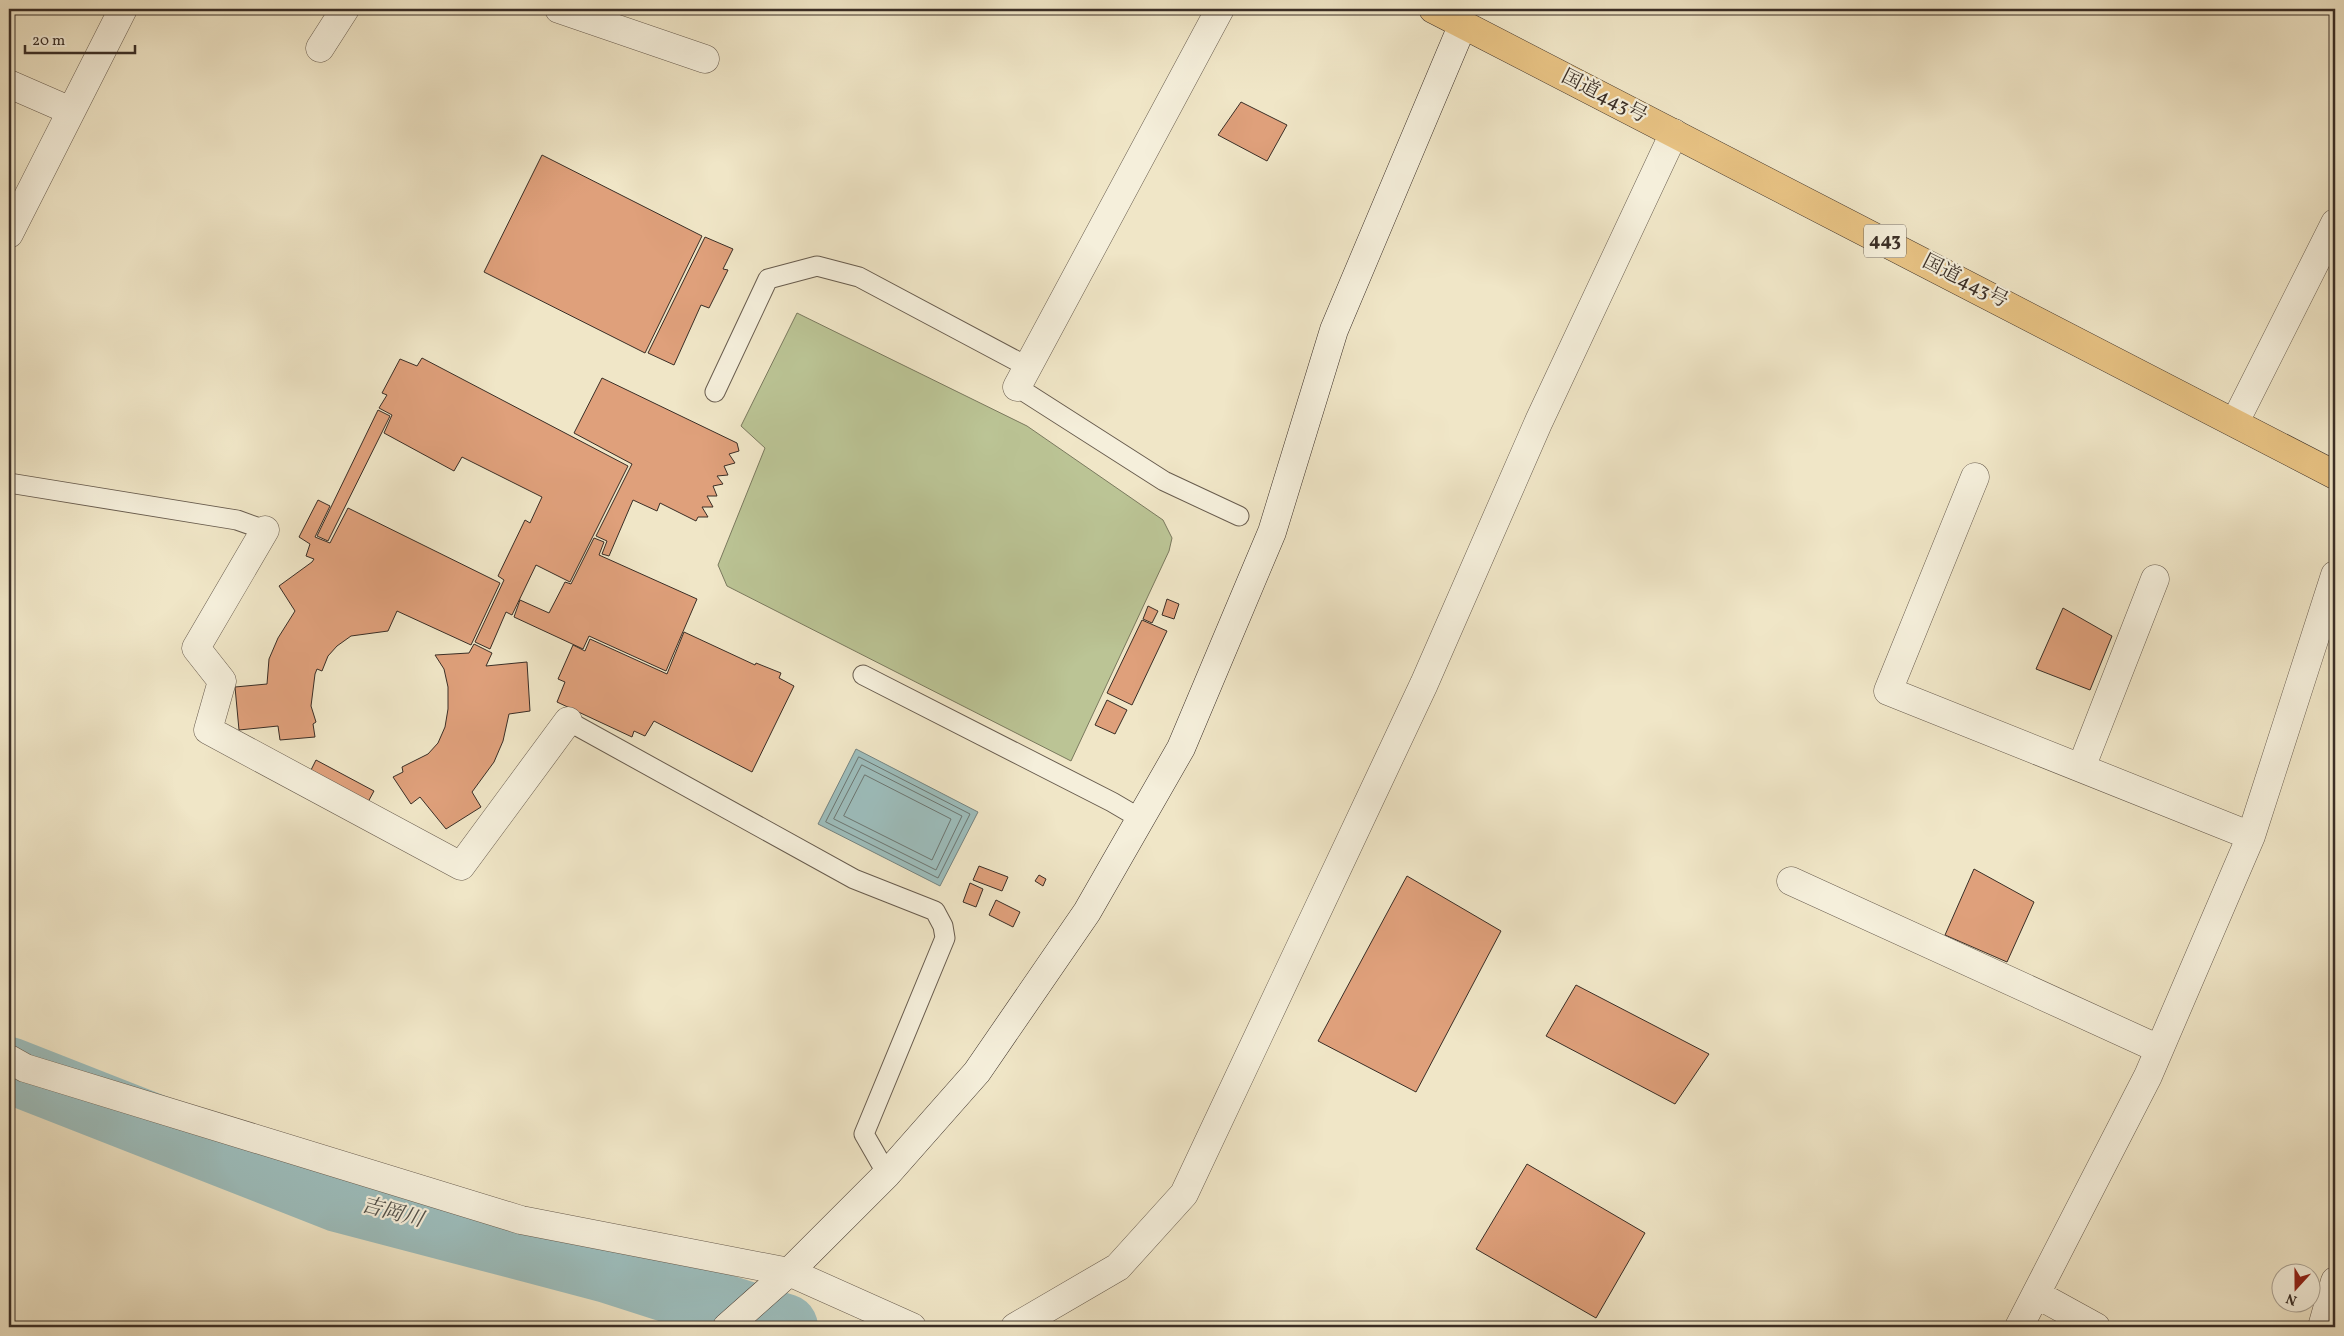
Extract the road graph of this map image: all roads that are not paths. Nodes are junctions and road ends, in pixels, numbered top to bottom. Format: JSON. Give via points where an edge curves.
{"nodes":[{"id":1,"x":123,"y":9,"type":"edge"},
{"id":2,"x":345,"y":9,"type":"edge"},
{"id":3,"x":559,"y":9,"type":"edge"},
{"id":4,"x":1220,"y":9,"type":"edge"},
{"id":5,"x":1446,"y":14,"type":"edge"},
{"id":6,"x":320,"y":48,"type":"dead end"},
{"id":7,"x":705,"y":59,"type":"dead end"},
{"id":8,"x":9,"y":84,"type":"edge"},
{"id":9,"x":72,"y":111,"type":"junction"},
{"id":10,"x":1674,"y":133,"type":"junction"},
{"id":11,"x":2335,"y":224,"type":"edge"},
{"id":12,"x":9,"y":234,"type":"edge"},
{"id":13,"x":1022,"y":377,"type":"junction"},
{"id":14,"x":715,"y":392,"type":"dead end"},
{"id":15,"x":2235,"y":422,"type":"junction"},
{"id":16,"x":2335,"y":475,"type":"edge"},
{"id":17,"x":1974,"y":478,"type":"dead end"},
{"id":18,"x":9,"y":483,"type":"edge"},
{"id":19,"x":1239,"y":516,"type":"dead end"},
{"id":20,"x":265,"y":530,"type":"joint"},
{"id":21,"x":2335,"y":575,"type":"edge"},
{"id":22,"x":2155,"y":579,"type":"dead end"},
{"id":23,"x":863,"y":675,"type":"dead end"},
{"id":24,"x":568,"y":721,"type":"joint"},
{"id":25,"x":2081,"y":768,"type":"junction"},
{"id":26,"x":1141,"y":819,"type":"junction"},
{"id":27,"x":2251,"y":836,"type":"junction"},
{"id":28,"x":1792,"y":881,"type":"dead end"},
{"id":29,"x":2159,"y":1050,"type":"junction"},
{"id":30,"x":9,"y":1059,"type":"edge"},
{"id":31,"x":887,"y":1174,"type":"junction"},
{"id":32,"x":782,"y":1278,"type":"junction"},
{"id":33,"x":2335,"y":1281,"type":"edge"},
{"id":34,"x":2036,"y":1294,"type":"junction"},
{"id":35,"x":728,"y":1327,"type":"edge"},
{"id":36,"x":912,"y":1327,"type":"edge"},
{"id":37,"x":1015,"y":1327,"type":"edge"},
{"id":38,"x":2019,"y":1327,"type":"edge"},
{"id":39,"x":2096,"y":1327,"type":"edge"},
{"id":40,"x":2322,"y":1327,"type":"edge"}],
"edges":[{"from":1,"to":9,"type":"street"},
{"from":2,"to":6,"type":"street"},
{"from":3,"to":7,"type":"street"},
{"from":4,"to":13,"type":"street"},
{"from":5,"to":10,"type":"highway","name":"国道443号","number":"443"},
{"from":5,"to":26,"type":"street","via":[[1334,330],[1272,532],[1181,748]]},
{"from":8,"to":9,"type":"street"},
{"from":9,"to":12,"type":"street"},
{"from":10,"to":15,"type":"highway","name":"国道443号","number":"443"},
{"from":10,"to":37,"type":"street","via":[[1539,421],[1424,684],[1184,1194],[1118,1267]]},
{"from":11,"to":15,"type":"street"},
{"from":13,"to":14,"type":"lane","via":[[859,277],[816,266],[768,279]]},
{"from":13,"to":19,"type":"lane","via":[[1164,481]]},
{"from":15,"to":16,"type":"highway","name":"国道443号","number":"443"},
{"from":17,"to":25,"type":"street","via":[[1888,691]]},
{"from":18,"to":20,"type":"lane","via":[[237,520]]},
{"from":20,"to":24,"type":"street","via":[[196,648],[222,681],[208,730],[461,866]]},
{"from":21,"to":27,"type":"street"},
{"from":22,"to":25,"type":"street"},
{"from":23,"to":26,"type":"lane"},
{"from":24,"to":31,"type":"lane","via":[[854,879],[936,911],[944,926],[945,938],[864,1134]]},
{"from":25,"to":27,"type":"street"},
{"from":26,"to":31,"type":"street","via":[[1087,912],[977,1072]]},
{"from":27,"to":29,"type":"street"},
{"from":28,"to":29,"type":"street"},
{"from":29,"to":34,"type":"street"},
{"from":30,"to":32,"type":"street","via":[[25,1068],[521,1220]]},
{"from":31,"to":32,"type":"street"},
{"from":32,"to":35,"type":"street"},
{"from":32,"to":36,"type":"street"},
{"from":33,"to":40,"type":"street"},
{"from":34,"to":38,"type":"street"},
{"from":34,"to":39,"type":"street"}]}
